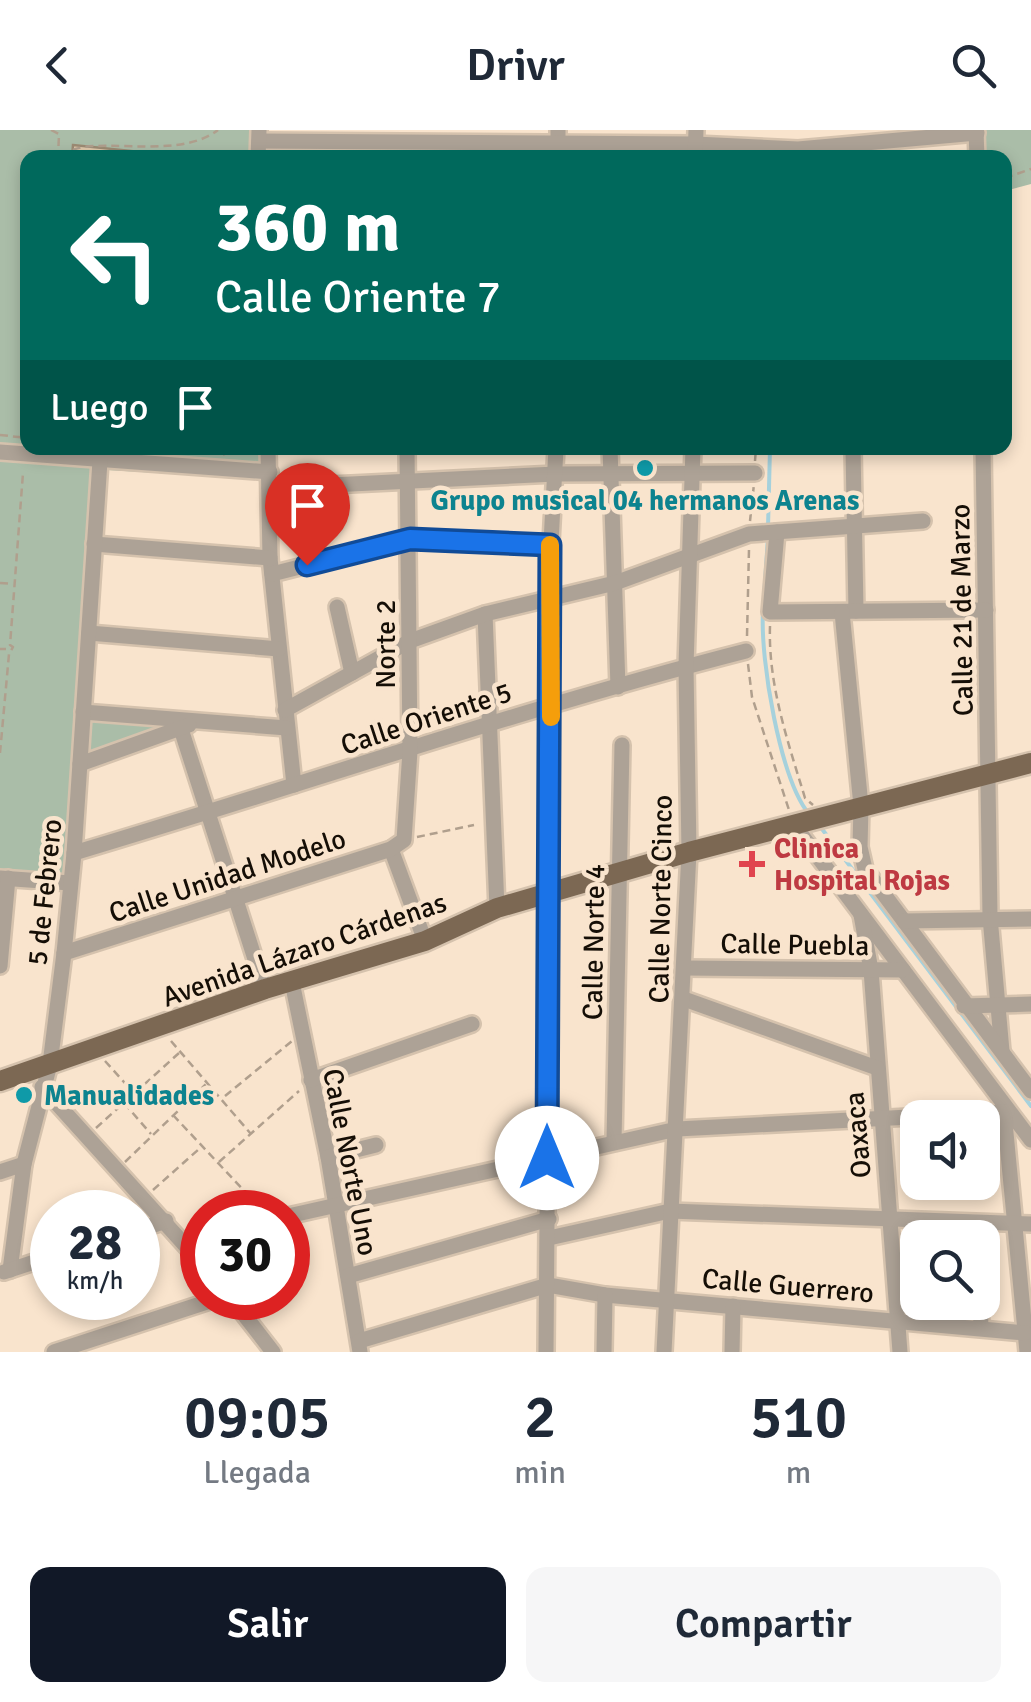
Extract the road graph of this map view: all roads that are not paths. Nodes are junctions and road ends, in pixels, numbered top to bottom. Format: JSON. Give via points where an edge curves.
{"nodes":[{"id":1,"x":977,"y":131,"type":"edge"},
{"id":2,"x":259,"y":143,"type":"edge"},
{"id":3,"x":409,"y":144,"type":"edge"},
{"id":4,"x":558,"y":144,"type":"edge"},
{"id":5,"x":695,"y":144,"type":"edge"},
{"id":6,"x":786,"y":145,"type":"edge"},
{"id":7,"x":33,"y":455,"type":"edge"},
{"id":8,"x":268,"y":455,"type":"edge"},
{"id":9,"x":407,"y":455,"type":"edge"},
{"id":10,"x":556,"y":455,"type":"edge"},
{"id":11,"x":610,"y":455,"type":"edge"},
{"id":12,"x":693,"y":455,"type":"edge"},
{"id":13,"x":853,"y":455,"type":"edge"},
{"id":14,"x":983,"y":455,"type":"edge"},
{"id":15,"x":100,"y":461,"type":"junction"},
{"id":16,"x":692,"y":473,"type":"junction"},
{"id":17,"x":556,"y":474,"type":"junction"},
{"id":18,"x":611,"y":474,"type":"junction"},
{"id":19,"x":754,"y":474,"type":"road end"},
{"id":20,"x":270,"y":480,"type":"junction"},
{"id":21,"x":407,"y":480,"type":"junction"},
{"id":22,"x":922,"y":521,"type":"dead end"},
{"id":23,"x":853,"y":524,"type":"junction"},
{"id":24,"x":764,"y":533,"type":"junction"},
{"id":25,"x":410,"y":539,"type":"junction"},
{"id":26,"x":94,"y":544,"type":"junction"},
{"id":27,"x":550,"y":545,"type":"junction"},
{"id":28,"x":692,"y":555,"type":"junction"},
{"id":29,"x":271,"y":566,"type":"junction"},
{"id":30,"x":615,"y":583,"type":"junction"},
{"id":31,"x":548,"y":600,"type":"junction"},
{"id":32,"x":338,"y":607,"type":"dead end"},
{"id":33,"x":986,"y":610,"type":"junction"},
{"id":34,"x":849,"y":612,"type":"junction"},
{"id":35,"x":484,"y":614,"type":"junction"},
{"id":36,"x":89,"y":633,"type":"junction"},
{"id":37,"x":410,"y":641,"type":"junction"},
{"id":38,"x":279,"y":648,"type":"junction"},
{"id":39,"x":746,"y":651,"type":"road end"},
{"id":40,"x":686,"y":666,"type":"junction"},
{"id":41,"x":352,"y":673,"type":"junction"},
{"id":42,"x":618,"y":687,"type":"junction"},
{"id":43,"x":551,"y":704,"type":"junction"},
{"id":44,"x":285,"y":710,"type":"junction"},
{"id":45,"x":83,"y":712,"type":"junction"},
{"id":46,"x":198,"y":722,"type":"junction"},
{"id":47,"x":488,"y":723,"type":"junction"},
{"id":48,"x":287,"y":728,"type":"junction"},
{"id":49,"x":180,"y":729,"type":"junction"},
{"id":50,"x":622,"y":745,"type":"dead end"},
{"id":51,"x":410,"y":751,"type":"junction"},
{"id":52,"x":1031,"y":763,"type":"edge"},
{"id":53,"x":80,"y":764,"type":"junction"},
{"id":54,"x":988,"y":773,"type":"junction"},
{"id":55,"x":294,"y":785,"type":"junction"},
{"id":56,"x":861,"y":806,"type":"junction"},
{"id":57,"x":206,"y":814,"type":"junction"},
{"id":58,"x":812,"y":820,"type":"junction"},
{"id":59,"x":398,"y":845,"type":"junction"},
{"id":60,"x":689,"y":852,"type":"junction"},
{"id":61,"x":74,"y":853,"type":"junction"},
{"id":62,"x":620,"y":873,"type":"junction"},
{"id":63,"x":3,"y":880,"type":"edge"},
{"id":64,"x":70,"y":883,"type":"junction"},
{"id":65,"x":548,"y":894,"type":"junction"},
{"id":66,"x":233,"y":899,"type":"junction"},
{"id":67,"x":497,"y":908,"type":"junction"},
{"id":68,"x":861,"y":914,"type":"junction"},
{"id":69,"x":990,"y":917,"type":"junction"},
{"id":70,"x":1031,"y":919,"type":"edge"},
{"id":71,"x":904,"y":921,"type":"junction"},
{"id":72,"x":425,"y":941,"type":"junction"},
{"id":73,"x":64,"y":953,"type":"junction"},
{"id":74,"x":0,"y":966,"type":"edge"},
{"id":75,"x":685,"y":968,"type":"junction"},
{"id":76,"x":871,"y":970,"type":"junction"},
{"id":77,"x":904,"y":970,"type":"junction"},
{"id":78,"x":292,"y":982,"type":"junction"},
{"id":79,"x":262,"y":984,"type":"dead end"},
{"id":80,"x":684,"y":998,"type":"junction"},
{"id":81,"x":1031,"y":1004,"type":"edge"},
{"id":82,"x":964,"y":1006,"type":"junction"},
{"id":83,"x":995,"y":1006,"type":"junction"},
{"id":84,"x":472,"y":1024,"type":"dead end"},
{"id":85,"x":1002,"y":1052,"type":"junction"},
{"id":86,"x":50,"y":1064,"type":"junction"},
{"id":87,"x":877,"y":1068,"type":"junction"},
{"id":88,"x":311,"y":1080,"type":"junction"},
{"id":89,"x":0,"y":1081,"type":"edge"},
{"id":90,"x":42,"y":1087,"type":"junction"},
{"id":91,"x":1031,"y":1091,"type":"edge"},
{"id":92,"x":1005,"y":1112,"type":"junction"},
{"id":93,"x":881,"y":1120,"type":"junction"},
{"id":94,"x":676,"y":1129,"type":"junction"},
{"id":95,"x":1031,"y":1140,"type":"edge"},
{"id":96,"x":614,"y":1141,"type":"junction"},
{"id":97,"x":376,"y":1145,"type":"dead end"},
{"id":98,"x":328,"y":1157,"type":"junction"},
{"id":99,"x":547,"y":1158,"type":"junction"},
{"id":100,"x":24,"y":1164,"type":"junction"},
{"id":101,"x":0,"y":1172,"type":"edge"},
{"id":102,"x":335,"y":1205,"type":"junction"},
{"id":103,"x":310,"y":1211,"type":"edge"},
{"id":104,"x":670,"y":1212,"type":"junction"},
{"id":105,"x":166,"y":1220,"type":"junction"},
{"id":106,"x":549,"y":1220,"type":"junction"},
{"id":107,"x":160,"y":1222,"type":"edge"},
{"id":108,"x":889,"y":1222,"type":"junction"},
{"id":109,"x":1023,"y":1225,"type":"edge"},
{"id":110,"x":180,"y":1238,"type":"edge"},
{"id":111,"x":549,"y":1238,"type":"junction"},
{"id":112,"x":30,"y":1263,"type":"edge"},
{"id":113,"x":5,"y":1272,"type":"edge"},
{"id":114,"x":348,"y":1276,"type":"junction"},
{"id":115,"x":548,"y":1285,"type":"junction"},
{"id":116,"x":605,"y":1294,"type":"junction"},
{"id":117,"x":665,"y":1300,"type":"junction"},
{"id":118,"x":733,"y":1306,"type":"junction"},
{"id":119,"x":180,"y":1311,"type":"edge"},
{"id":120,"x":248,"y":1320,"type":"edge"},
{"id":121,"x":899,"y":1320,"type":"junction"},
{"id":122,"x":981,"y":1320,"type":"edge"},
{"id":123,"x":981,"y":1326,"type":"junction"},
{"id":124,"x":1025,"y":1333,"type":"junction"},
{"id":125,"x":359,"y":1346,"type":"edge"},
{"id":126,"x":54,"y":1352,"type":"edge"},
{"id":127,"x":273,"y":1352,"type":"edge"},
{"id":128,"x":546,"y":1352,"type":"edge"},
{"id":129,"x":604,"y":1352,"type":"edge"},
{"id":130,"x":664,"y":1352,"type":"edge"},
{"id":131,"x":732,"y":1352,"type":"edge"},
{"id":132,"x":900,"y":1352,"type":"edge"},
{"id":133,"x":1027,"y":1352,"type":"edge"}],
"edges":[{"from":1,"to":6,"type":"street"},
{"from":2,"to":3,"type":"street"},
{"from":3,"to":4,"type":"street"},
{"from":4,"to":5,"type":"street"},
{"from":5,"to":6,"type":"street"},
{"from":7,"to":15,"type":"street"},
{"from":8,"to":20,"type":"street"},
{"from":9,"to":21,"type":"street","name":"Norte 2"},
{"from":10,"to":17,"type":"street"},
{"from":11,"to":18,"type":"street"},
{"from":12,"to":16,"type":"street","name":"Calle Norte Cinco"},
{"from":13,"to":23,"type":"street"},
{"from":14,"to":33,"type":"street","name":"Calle 21 de Marzo"},
{"from":15,"to":20,"type":"street"},
{"from":15,"to":26,"type":"street","name":"5 de Febrero"},
{"from":16,"to":18,"type":"street"},
{"from":16,"to":19,"type":"street"},
{"from":16,"to":28,"type":"street","name":"Calle Norte Cinco"},
{"from":17,"to":18,"type":"street"},
{"from":17,"to":21,"type":"street"},
{"from":17,"to":27,"type":"street"},
{"from":18,"to":30,"type":"street"},
{"from":20,"to":21,"type":"street"},
{"from":20,"to":29,"type":"street"},
{"from":21,"to":25,"type":"street","name":"Norte 2"},
{"from":22,"to":23,"type":"street"},
{"from":23,"to":24,"type":"street"},
{"from":23,"to":34,"type":"street"},
{"from":24,"to":28,"type":"street"},
{"from":24,"to":34,"type":"street","via":[[770,612]]},
{"from":25,"to":27,"type":"street"},
{"from":25,"to":29,"type":"street"},
{"from":25,"to":37,"type":"street","name":"Norte 2"},
{"from":26,"to":29,"type":"street"},
{"from":26,"to":36,"type":"street","name":"5 de Febrero"},
{"from":27,"to":31,"type":"street"},
{"from":28,"to":30,"type":"street"},
{"from":28,"to":40,"type":"street","name":"Calle Norte Cinco"},
{"from":29,"to":38,"type":"street"},
{"from":30,"to":31,"type":"street"},
{"from":30,"to":42,"type":"street"},
{"from":31,"to":35,"type":"street"},
{"from":31,"to":43,"type":"street"},
{"from":32,"to":41,"type":"street"},
{"from":33,"to":34,"type":"street"},
{"from":33,"to":54,"type":"street","name":"Calle 21 de Marzo"},
{"from":34,"to":56,"type":"street"},
{"from":35,"to":37,"type":"street"},
{"from":35,"to":47,"type":"street"},
{"from":36,"to":38,"type":"street"},
{"from":36,"to":45,"type":"street","name":"5 de Febrero"},
{"from":37,"to":41,"type":"street"},
{"from":37,"to":51,"type":"street","name":"Norte 2"},
{"from":38,"to":44,"type":"street"},
{"from":39,"to":40,"type":"street","name":"Calle Oriente 5"},
{"from":40,"to":42,"type":"street","name":"Calle Oriente 5"},
{"from":40,"to":60,"type":"street","name":"Calle Norte Cinco"},
{"from":41,"to":44,"type":"street"},
{"from":42,"to":43,"type":"street","name":"Calle Oriente 5"},
{"from":43,"to":47,"type":"street","name":"Calle Oriente 5"},
{"from":43,"to":65,"type":"street"},
{"from":44,"to":48,"type":"street"},
{"from":45,"to":46,"type":"street"},
{"from":45,"to":53,"type":"street","name":"5 de Febrero"},
{"from":46,"to":48,"type":"street"},
{"from":46,"to":49,"type":"street"},
{"from":47,"to":51,"type":"street","name":"Calle Oriente 5"},
{"from":47,"to":67,"type":"street"},
{"from":48,"to":55,"type":"street"},
{"from":49,"to":53,"type":"street"},
{"from":49,"to":57,"type":"street"},
{"from":50,"to":62,"type":"street","name":"Calle Norte 4"},
{"from":51,"to":55,"type":"street","name":"Calle Oriente 5"},
{"from":51,"to":59,"type":"street","name":"Norte 2"},
{"from":52,"to":54,"type":"main road","name":"Avenida Lázaro Cárdenas"},
{"from":53,"to":61,"type":"street","name":"5 de Febrero"},
{"from":54,"to":56,"type":"main road","name":"Avenida Lázaro Cárdenas"},
{"from":54,"to":69,"type":"street","name":"Calle 21 de Marzo"},
{"from":55,"to":57,"type":"street","name":"Calle Oriente 5"},
{"from":56,"to":58,"type":"main road","name":"Avenida Lázaro Cárdenas"},
{"from":56,"to":71,"type":"street","via":[[865,869]]},
{"from":57,"to":61,"type":"street","name":"Calle Oriente 5"},
{"from":57,"to":66,"type":"street"},
{"from":58,"to":60,"type":"main road","name":"Avenida Lázaro Cárdenas"},
{"from":58,"to":68,"type":"street"},
{"from":59,"to":66,"type":"street","name":"Calle Unidad Modelo"},
{"from":59,"to":72,"type":"street"},
{"from":60,"to":62,"type":"main road","name":"Avenida Lázaro Cárdenas"},
{"from":60,"to":75,"type":"street","name":"Calle Norte Cinco"},
{"from":61,"to":64,"type":"street","name":"5 de Febrero"},
{"from":62,"to":65,"type":"main road","name":"Avenida Lázaro Cárdenas"},
{"from":62,"to":96,"type":"street","name":"Calle Norte 4"},
{"from":63,"to":64,"type":"street"},
{"from":63,"to":74,"type":"street"},
{"from":64,"to":73,"type":"street","name":"5 de Febrero"},
{"from":65,"to":67,"type":"main road","name":"Avenida Lázaro Cárdenas"},
{"from":65,"to":99,"type":"street"},
{"from":66,"to":73,"type":"street","name":"Calle Unidad Modelo"},
{"from":66,"to":79,"type":"street"},
{"from":67,"to":72,"type":"main road","name":"Avenida Lázaro Cárdenas"},
{"from":68,"to":76,"type":"street","name":"Oaxaca"},
{"from":68,"to":77,"type":"street"},
{"from":69,"to":70,"type":"street"},
{"from":69,"to":71,"type":"street"},
{"from":69,"to":83,"type":"street","name":"Calle 21 de Marzo"},
{"from":71,"to":82,"type":"street"},
{"from":72,"to":78,"type":"main road","name":"Avenida Lázaro Cárdenas"},
{"from":73,"to":86,"type":"street","name":"5 de Febrero"},
{"from":75,"to":76,"type":"street","name":"Calle Puebla"},
{"from":75,"to":80,"type":"street","name":"Calle Norte Cinco"},
{"from":76,"to":77,"type":"street","name":"Calle Puebla"},
{"from":76,"to":87,"type":"street","name":"Oaxaca"},
{"from":77,"to":92,"type":"street"},
{"from":78,"to":86,"type":"main road","name":"Avenida Lázaro Cárdenas"},
{"from":78,"to":88,"type":"street","name":"Calle Norte Uno"},
{"from":80,"to":87,"type":"street"},
{"from":80,"to":94,"type":"street","name":"Calle Norte Cinco"},
{"from":81,"to":83,"type":"street"},
{"from":82,"to":83,"type":"street"},
{"from":82,"to":85,"type":"street"},
{"from":83,"to":85,"type":"street","name":"Calle 21 de Marzo"},
{"from":84,"to":88,"type":"street"},
{"from":85,"to":91,"type":"street"},
{"from":86,"to":89,"type":"main road","name":"Avenida Lázaro Cárdenas"},
{"from":86,"to":90,"type":"street","name":"5 de Febrero"},
{"from":87,"to":93,"type":"street","name":"Oaxaca"},
{"from":88,"to":98,"type":"street","name":"Calle Norte Uno"},
{"from":90,"to":100,"type":"street","name":"5 de Febrero"},
{"from":90,"to":105,"type":"street"},
{"from":92,"to":93,"type":"street"},
{"from":92,"to":95,"type":"street"},
{"from":92,"to":109,"type":"street"},
{"from":93,"to":94,"type":"street"},
{"from":93,"to":108,"type":"street","name":"Oaxaca"},
{"from":94,"to":96,"type":"street"},
{"from":94,"to":104,"type":"street","name":"Calle Norte Cinco"},
{"from":96,"to":99,"type":"street"},
{"from":97,"to":98,"type":"street"},
{"from":98,"to":102,"type":"street","name":"Calle Norte Uno"},
{"from":99,"to":102,"type":"street"},
{"from":99,"to":106,"type":"street"},
{"from":100,"to":101,"type":"street"},
{"from":100,"to":113,"type":"street","name":"5 de Febrero"},
{"from":102,"to":103,"type":"street"},
{"from":102,"to":114,"type":"street","name":"Calle Norte Uno"},
{"from":104,"to":108,"type":"street"},
{"from":104,"to":111,"type":"street"},
{"from":104,"to":117,"type":"street","name":"Calle Norte Cinco"},
{"from":105,"to":107,"type":"street"},
{"from":105,"to":110,"type":"street"},
{"from":106,"to":111,"type":"street"},
{"from":106,"to":114,"type":"street"},
{"from":108,"to":109,"type":"street"},
{"from":108,"to":121,"type":"street","name":"Oaxaca"},
{"from":109,"to":124,"type":"street"},
{"from":111,"to":115,"type":"street"},
{"from":112,"to":113,"type":"street"},
{"from":114,"to":125,"type":"street","name":"Calle Norte Uno"},
{"from":115,"to":116,"type":"street","name":"Calle Guerrero"},
{"from":115,"to":125,"type":"street"},
{"from":115,"to":128,"type":"street"},
{"from":116,"to":117,"type":"street","name":"Calle Guerrero"},
{"from":116,"to":129,"type":"street"},
{"from":117,"to":118,"type":"street","name":"Calle Guerrero"},
{"from":117,"to":130,"type":"street","name":"Calle Norte Cinco"},
{"from":118,"to":121,"type":"street","name":"Calle Guerrero"},
{"from":118,"to":131,"type":"street"},
{"from":119,"to":126,"type":"street"},
{"from":120,"to":127,"type":"street"},
{"from":121,"to":123,"type":"street","name":"Calle Guerrero"},
{"from":121,"to":132,"type":"street","name":"Oaxaca"},
{"from":122,"to":123,"type":"street"},
{"from":123,"to":124,"type":"street","name":"Calle Guerrero"},
{"from":124,"to":133,"type":"street"}]}
